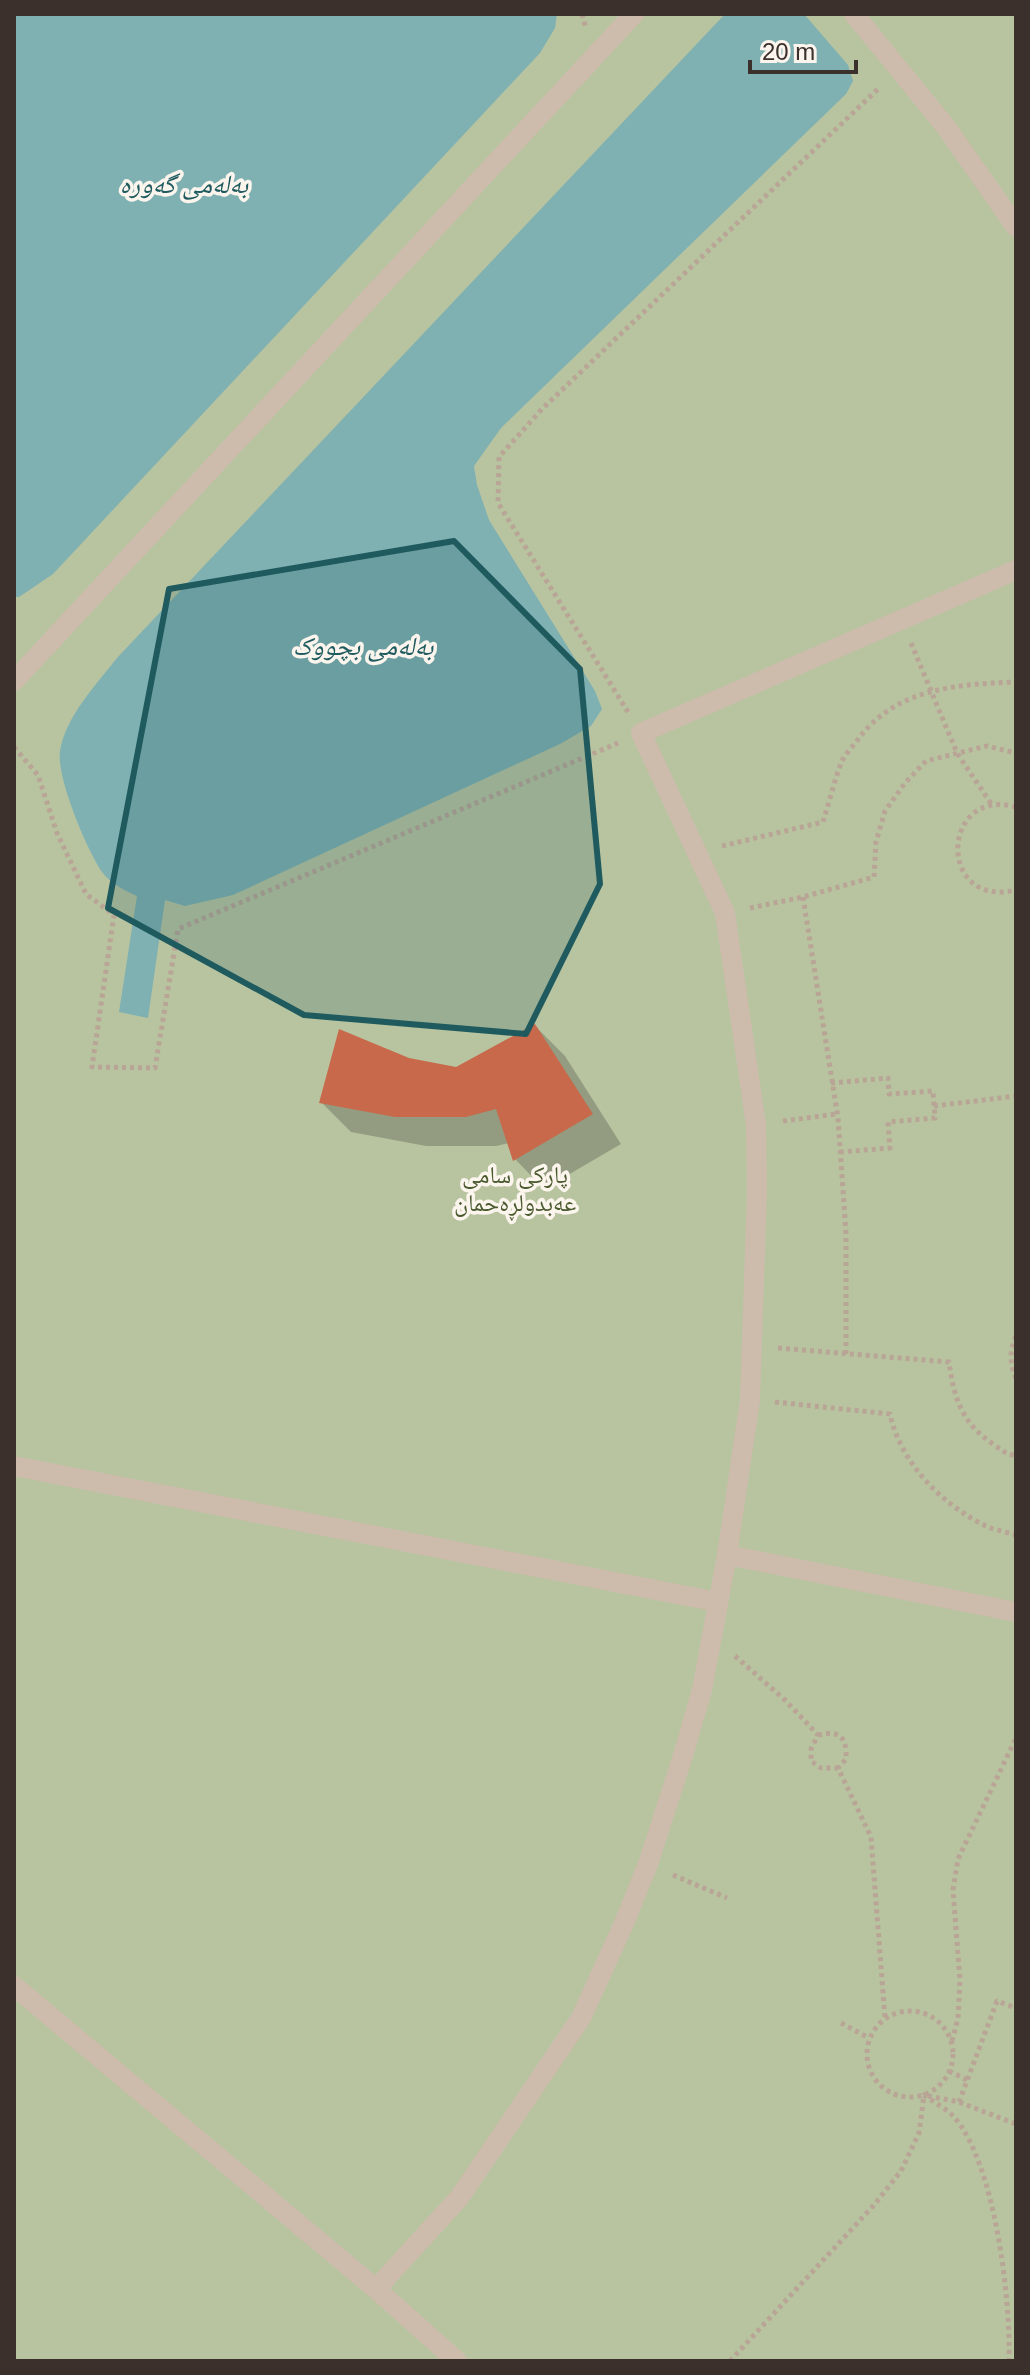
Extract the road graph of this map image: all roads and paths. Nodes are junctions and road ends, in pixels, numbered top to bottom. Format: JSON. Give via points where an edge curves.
{"nodes":[{"id":1,"x":634,"y":14,"type":"edge"},
{"id":2,"x":854,"y":14,"type":"edge"},
{"id":3,"x":900,"y":69,"type":"junction"},
{"id":4,"x":1016,"y":227,"type":"edge"},
{"id":5,"x":1016,"y":570,"type":"edge"},
{"id":6,"x":901,"y":620,"type":"junction"},
{"id":7,"x":14,"y":681,"type":"edge"},
{"id":8,"x":1016,"y":682,"type":"edge"},
{"id":9,"x":932,"y":690,"type":"junction"},
{"id":10,"x":641,"y":733,"type":"junction"},
{"id":11,"x":14,"y":747,"type":"edge"},
{"id":12,"x":957,"y":753,"type":"junction"},
{"id":13,"x":1016,"y":753,"type":"edge"},
{"id":14,"x":992,"y":805,"type":"junction"},
{"id":15,"x":1016,"y":807,"type":"edge"},
{"id":16,"x":698,"y":852,"type":"junction"},
{"id":17,"x":1016,"y":890,"type":"edge"},
{"id":18,"x":803,"y":897,"type":"junction"},
{"id":19,"x":725,"y":913,"type":"junction"},
{"id":20,"x":831,"y":1083,"type":"junction"},
{"id":21,"x":1016,"y":1096,"type":"edge"},
{"id":22,"x":934,"y":1106,"type":"junction"},
{"id":23,"x":837,"y":1114,"type":"junction"},
{"id":24,"x":756,"y":1125,"type":"junction"},
{"id":25,"x":840,"y":1152,"type":"junction"},
{"id":26,"x":1016,"y":1336,"type":"edge"},
{"id":27,"x":753,"y":1345,"type":"junction"},
{"id":28,"x":846,"y":1355,"type":"junction"},
{"id":29,"x":1016,"y":1379,"type":"edge"},
{"id":30,"x":750,"y":1400,"type":"junction"},
{"id":31,"x":1016,"y":1456,"type":"edge"},
{"id":32,"x":14,"y":1466,"type":"edge"},
{"id":33,"x":1016,"y":1535,"type":"edge"},
{"id":34,"x":727,"y":1555,"type":"junction"},
{"id":35,"x":718,"y":1602,"type":"junction"},
{"id":36,"x":1016,"y":1612,"type":"edge"},
{"id":37,"x":710,"y":1640,"type":"junction"},
{"id":38,"x":818,"y":1735,"type":"junction"},
{"id":39,"x":1016,"y":1738,"type":"edge"},
{"id":40,"x":838,"y":1768,"type":"junction"},
{"id":41,"x":648,"y":1864,"type":"junction"},
{"id":42,"x":727,"y":1898,"type":"dead end"},
{"id":43,"x":14,"y":1986,"type":"edge"},
{"id":44,"x":1016,"y":2008,"type":"edge"},
{"id":45,"x":885,"y":2018,"type":"junction"},
{"id":46,"x":841,"y":2023,"type":"dead end"},
{"id":47,"x":869,"y":2038,"type":"junction"},
{"id":48,"x":952,"y":2041,"type":"junction"},
{"id":49,"x":949,"y":2071,"type":"junction"},
{"id":50,"x":967,"y":2080,"type":"junction"},
{"id":51,"x":924,"y":2095,"type":"junction"},
{"id":52,"x":959,"y":2102,"type":"junction"},
{"id":53,"x":1016,"y":2124,"type":"edge"},
{"id":54,"x":376,"y":2289,"type":"junction"},
{"id":55,"x":457,"y":2361,"type":"edge"},
{"id":56,"x":730,"y":2361,"type":"edge"},
{"id":57,"x":1009,"y":2361,"type":"edge"}],
"edges":[{"from":1,"to":7,"type":"lane"},
{"from":2,"to":3,"type":"lane"},
{"from":3,"to":4,"type":"lane"},
{"from":3,"to":10,"type":"path","via":[[542,409],[499,457],[498,503]]},
{"from":5,"to":6,"type":"lane"},
{"from":6,"to":9,"type":"path"},
{"from":6,"to":10,"type":"lane"},
{"from":8,"to":9,"type":"path"},
{"from":9,"to":12,"type":"path"},
{"from":9,"to":16,"type":"path","via":[[870,724],[842,761],[823,822]]},
{"from":10,"to":11,"type":"path","via":[[178,929],[155,1068],[92,1067],[114,915],[86,894],[57,833],[38,775]]},
{"from":10,"to":16,"type":"lane"},
{"from":12,"to":13,"type":"path","via":[[987,746]]},
{"from":12,"to":14,"type":"path"},
{"from":12,"to":18,"type":"path","via":[[926,761],[885,811],[874,877]]},
{"from":14,"to":15,"type":"path"},
{"from":14,"to":17,"type":"path","via":[[978,810],[959,833],[958,862],[976,885],[1004,893]]},
{"from":16,"to":19,"type":"lane"},
{"from":18,"to":19,"type":"path"},
{"from":18,"to":20,"type":"path"},
{"from":19,"to":24,"type":"lane"},
{"from":20,"to":22,"type":"path","via":[[888,1078],[889,1094],[933,1091]]},
{"from":20,"to":23,"type":"path"},
{"from":21,"to":22,"type":"path"},
{"from":22,"to":25,"type":"path","via":[[935,1118],[888,1122],[890,1148]]},
{"from":23,"to":24,"type":"path"},
{"from":23,"to":25,"type":"path"},
{"from":24,"to":27,"type":"lane"},
{"from":25,"to":28,"type":"path"},
{"from":26,"to":29,"type":"path","via":[[1011,1365]]},
{"from":27,"to":28,"type":"path"},
{"from":27,"to":30,"type":"lane"},
{"from":28,"to":31,"type":"path","via":[[949,1362],[953,1392],[974,1431]]},
{"from":30,"to":33,"type":"path","via":[[890,1414],[894,1435],[914,1467],[956,1508],[987,1527]]},
{"from":30,"to":34,"type":"lane"},
{"from":32,"to":35,"type":"lane"},
{"from":34,"to":35,"type":"lane"},
{"from":34,"to":36,"type":"lane"},
{"from":35,"to":37,"type":"lane"},
{"from":37,"to":38,"type":"path","via":[[740,1659]]},
{"from":37,"to":41,"type":"lane","via":[[702,1690]]},
{"from":38,"to":40,"type":"path","via":[[811,1761],[821,1768]]},
{"from":38,"to":40,"type":"path","via":[[830,1732],[847,1745],[846,1759]]},
{"from":39,"to":48,"type":"path","via":[[958,1859],[953,1890],[960,1980]]},
{"from":40,"to":45,"type":"path","via":[[871,1837]]},
{"from":41,"to":42,"type":"path"},
{"from":41,"to":54,"type":"lane","via":[[581,2018],[459,2198]]},
{"from":43,"to":54,"type":"lane"},
{"from":44,"to":50,"type":"path","via":[[997,2001]]},
{"from":45,"to":47,"type":"path"},
{"from":45,"to":48,"type":"path","via":[[924,2013],[936,2019]]},
{"from":46,"to":47,"type":"path"},
{"from":47,"to":51,"type":"path","via":[[868,2066],[883,2089],[910,2098]]},
{"from":48,"to":49,"type":"path"},
{"from":49,"to":50,"type":"path"},
{"from":49,"to":51,"type":"path"},
{"from":50,"to":52,"type":"path"},
{"from":51,"to":52,"type":"path"},
{"from":51,"to":56,"type":"path","via":[[919,2133],[901,2171]]},
{"from":51,"to":57,"type":"path","via":[[953,2115],[974,2148],[995,2224]]},
{"from":52,"to":53,"type":"path"},
{"from":54,"to":55,"type":"lane"}]}
